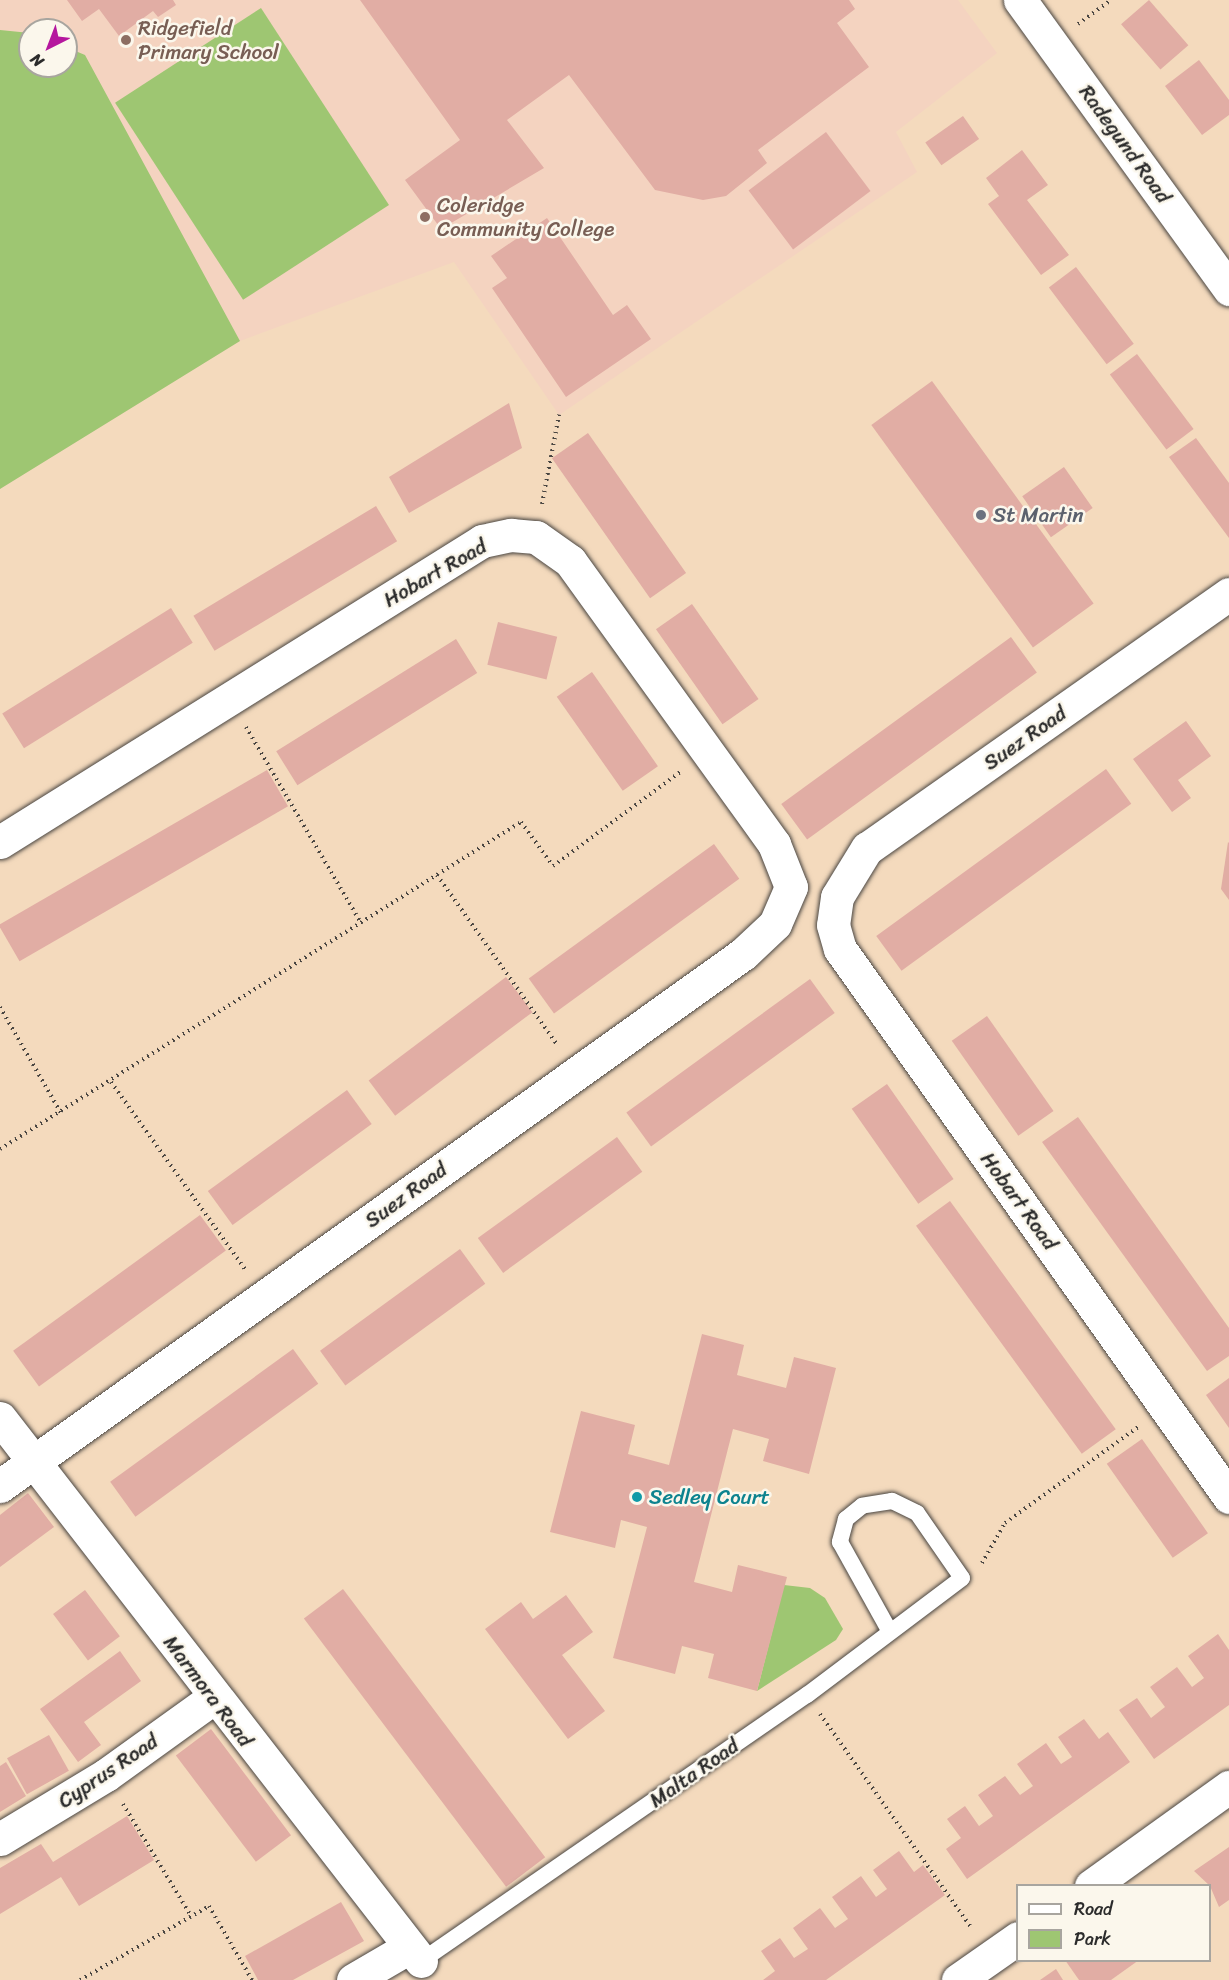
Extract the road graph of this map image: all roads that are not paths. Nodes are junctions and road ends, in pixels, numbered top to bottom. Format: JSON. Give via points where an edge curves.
{"nodes":[{"id":1,"x":1020,"y":0,"type":"edge"},
{"id":2,"x":1229,"y":289,"type":"edge"},
{"id":3,"x":1229,"y":594,"type":"edge"},
{"id":4,"x":0,"y":842,"type":"edge"},
{"id":5,"x":791,"y":886,"type":"joint"},
{"id":6,"x":837,"y":897,"type":"joint"},
{"id":7,"x":0,"y":1418,"type":"edge"},
{"id":8,"x":34,"y":1461,"type":"junction"},
{"id":9,"x":0,"y":1486,"type":"edge"},
{"id":10,"x":1229,"y":1497,"type":"edge"},
{"id":11,"x":889,"y":1630,"type":"junction"},
{"id":12,"x":213,"y":1698,"type":"junction"},
{"id":13,"x":1229,"y":1787,"type":"edge"},
{"id":14,"x":0,"y":1839,"type":"edge"},
{"id":15,"x":1094,"y":1884,"type":"edge"},
{"id":16,"x":1016,"y":1939,"type":"edge"},
{"id":17,"x":415,"y":1955,"type":"junction"},
{"id":18,"x":353,"y":1980,"type":"edge"},
{"id":19,"x":958,"y":1980,"type":"edge"}],
"edges":[{"from":1,"to":2,"type":"street","name":"Radegund Road"},
{"from":3,"to":6,"type":"street","name":"Suez Road","via":[[867,848]]},
{"from":4,"to":5,"type":"street","name":"Hobart Road","via":[[482,541],[536,537],[570,561],[774,844]]},
{"from":5,"to":8,"type":"street","name":"Suez Road","via":[[775,924],[743,954]]},
{"from":6,"to":10,"type":"street","name":"Hobart Road","via":[[833,925],[840,949]]},
{"from":7,"to":8,"type":"street","name":"Marmora Road"},
{"from":8,"to":9,"type":"street","name":"Suez Road"},
{"from":8,"to":12,"type":"street","name":"Marmora Road"},
{"from":11,"to":11,"type":"lane","name":"Malta Road","via":[[962,1578],[917,1513],[892,1501],[862,1506],[846,1519],[840,1542]]},
{"from":11,"to":17,"type":"lane","name":"Malta Road","via":[[807,1695]]},
{"from":12,"to":14,"type":"street","name":"Cyprus Road","via":[[106,1775]]},
{"from":12,"to":17,"type":"street","name":"Marmora Road"},
{"from":13,"to":15,"type":"street"},
{"from":16,"to":19,"type":"street"},
{"from":17,"to":18,"type":"street","name":"Malta Road"}]}
